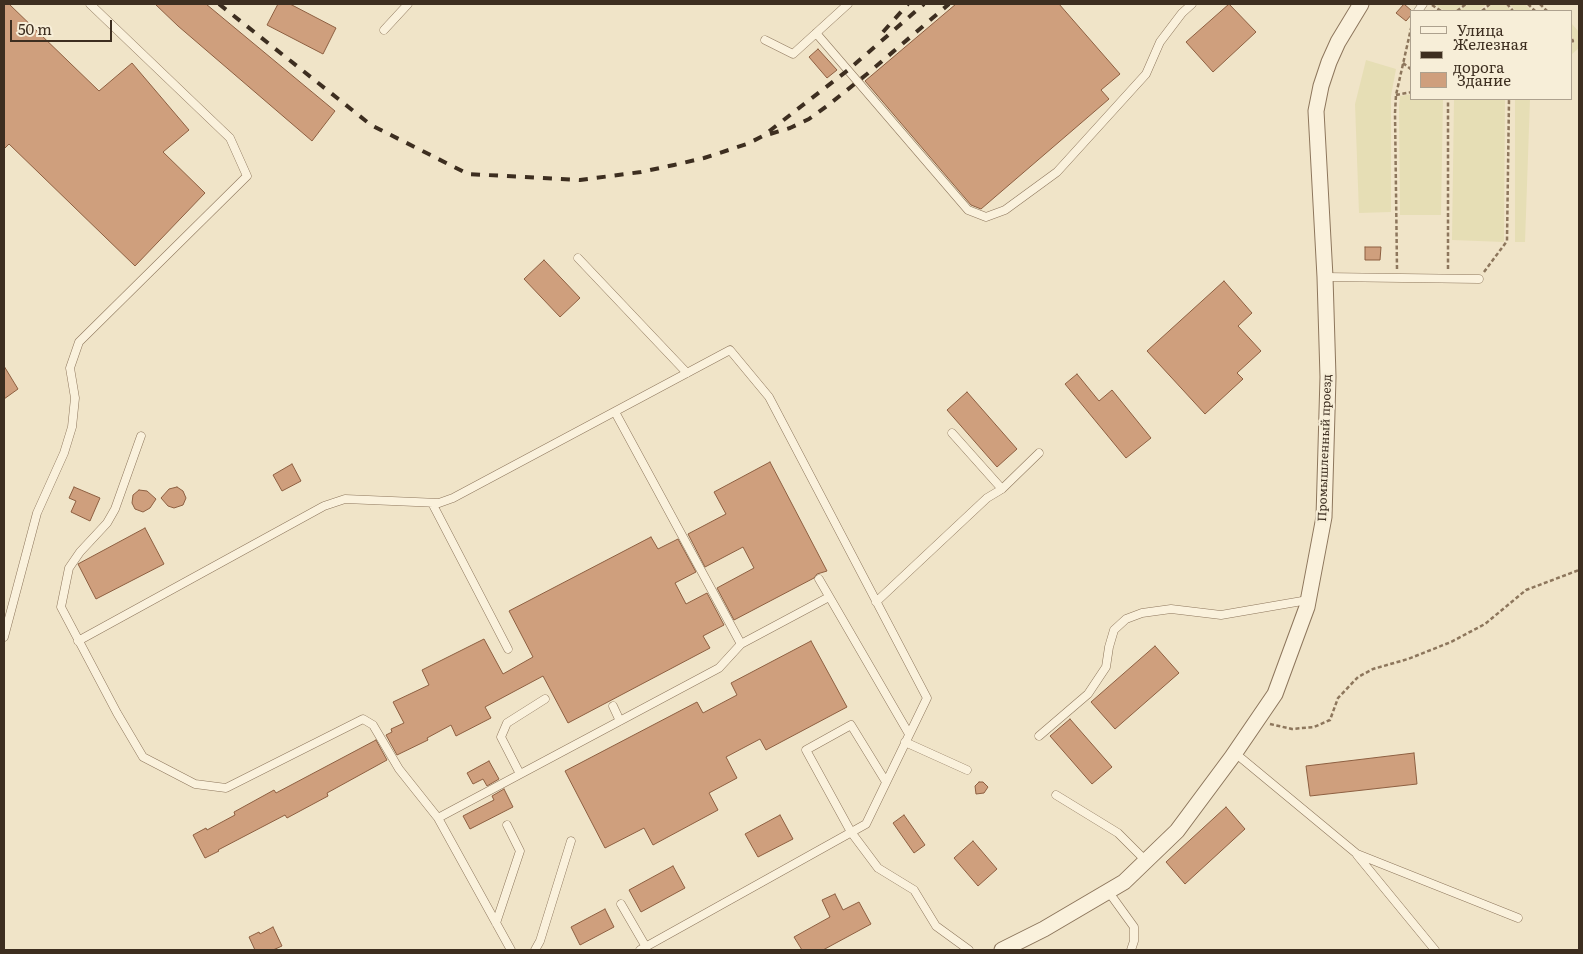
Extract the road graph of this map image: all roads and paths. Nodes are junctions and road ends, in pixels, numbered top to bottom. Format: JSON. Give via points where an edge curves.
{"nodes":[{"id":1,"x":90,"y":4,"type":"edge"},
{"id":2,"x":408,"y":4,"type":"edge"},
{"id":3,"x":848,"y":4,"type":"edge"},
{"id":4,"x":1192,"y":4,"type":"edge"},
{"id":5,"x":1361,"y":4,"type":"edge"},
{"id":6,"x":384,"y":30,"type":"dead end"},
{"id":7,"x":816,"y":33,"type":"junction"},
{"id":8,"x":1410,"y":33,"type":"edge"},
{"id":9,"x":765,"y":40,"type":"dead end"},
{"id":10,"x":1408,"y":42,"type":"joint"},
{"id":11,"x":1403,"y":64,"type":"junction"},
{"id":12,"x":1410,"y":69,"type":"edge"},
{"id":13,"x":1410,"y":92,"type":"edge"},
{"id":14,"x":1396,"y":95,"type":"junction"},
{"id":15,"x":1448,"y":100,"type":"edge"},
{"id":16,"x":1510,"y":100,"type":"edge"},
{"id":17,"x":578,"y":258,"type":"dead end"},
{"id":18,"x":1325,"y":277,"type":"junction"},
{"id":19,"x":1398,"y":278,"type":"junction"},
{"id":20,"x":1448,"y":278,"type":"junction"},
{"id":21,"x":1479,"y":279,"type":"joint"},
{"id":22,"x":687,"y":373,"type":"junction"},
{"id":23,"x":615,"y":412,"type":"junction"},
{"id":24,"x":952,"y":433,"type":"dead end"},
{"id":25,"x":140,"y":436,"type":"dead end"},
{"id":26,"x":1038,"y":453,"type":"dead end"},
{"id":27,"x":1002,"y":489,"type":"junction"},
{"id":28,"x":432,"y":503,"type":"junction"},
{"id":29,"x":1579,"y":570,"type":"edge"},
{"id":30,"x":819,"y":579,"type":"dead end"},
{"id":31,"x":829,"y":597,"type":"junction"},
{"id":32,"x":1308,"y":600,"type":"junction"},
{"id":33,"x":876,"y":602,"type":"junction"},
{"id":34,"x":4,"y":637,"type":"edge"},
{"id":35,"x":78,"y":641,"type":"junction"},
{"id":36,"x":740,"y":644,"type":"junction"},
{"id":37,"x":508,"y":648,"type":"dead end"},
{"id":38,"x":545,"y":699,"type":"dead end"},
{"id":39,"x":613,"y":706,"type":"dead end"},
{"id":40,"x":620,"y":721,"type":"junction"},
{"id":41,"x":1256,"y":721,"type":"junction"},
{"id":42,"x":909,"y":734,"type":"junction"},
{"id":43,"x":1039,"y":736,"type":"dead end"},
{"id":44,"x":905,"y":742,"type":"junction"},
{"id":45,"x":1235,"y":754,"type":"junction"},
{"id":46,"x":968,"y":770,"type":"dead end"},
{"id":47,"x":520,"y":774,"type":"junction"},
{"id":48,"x":886,"y":782,"type":"junction"},
{"id":49,"x":1056,"y":795,"type":"dead end"},
{"id":50,"x":438,"y":818,"type":"junction"},
{"id":51,"x":507,"y":825,"type":"dead end"},
{"id":52,"x":851,"y":832,"type":"junction"},
{"id":53,"x":571,"y":841,"type":"dead end"},
{"id":54,"x":1357,"y":854,"type":"junction"},
{"id":55,"x":1146,"y":861,"type":"junction"},
{"id":56,"x":1108,"y":891,"type":"junction"},
{"id":57,"x":621,"y":904,"type":"dead end"},
{"id":58,"x":1518,"y":918,"type":"dead end"},
{"id":59,"x":496,"y":923,"type":"junction"},
{"id":60,"x":643,"y":949,"type":"edge"},
{"id":61,"x":511,"y":950,"type":"edge"},
{"id":62,"x":535,"y":950,"type":"edge"},
{"id":63,"x":969,"y":950,"type":"edge"},
{"id":64,"x":1002,"y":950,"type":"edge"},
{"id":65,"x":1132,"y":950,"type":"edge"},
{"id":66,"x":1435,"y":950,"type":"edge"}],
"edges":[{"from":1,"to":34,"type":"lane","via":[[230,138],[247,176],[79,342],[70,368],[75,398],[72,428],[37,513]]},
{"from":2,"to":6,"type":"lane"},
{"from":3,"to":7,"type":"lane"},
{"from":4,"to":7,"type":"lane","via":[[1160,42],[1146,74],[1057,172],[1005,210],[986,217],[968,210]]},
{"from":5,"to":18,"type":"street","name":"Промышленный проезд","via":[[1329,62],[1316,111]]},
{"from":7,"to":9,"type":"lane","via":[[793,54]]},
{"from":8,"to":10,"type":"path"},
{"from":10,"to":11,"type":"path"},
{"from":11,"to":12,"type":"path"},
{"from":11,"to":14,"type":"path"},
{"from":13,"to":14,"type":"path"},
{"from":14,"to":19,"type":"path"},
{"from":15,"to":20,"type":"path"},
{"from":16,"to":21,"type":"path","via":[[1507,241]]},
{"from":17,"to":22,"type":"lane"},
{"from":18,"to":19,"type":"lane"},
{"from":18,"to":32,"type":"street","name":"Промышленный проезд","via":[[1328,377],[1324,517]]},
{"from":19,"to":20,"type":"lane"},
{"from":20,"to":21,"type":"lane"},
{"from":22,"to":23,"type":"lane"},
{"from":22,"to":33,"type":"lane","via":[[730,350],[769,397]]},
{"from":23,"to":28,"type":"lane","via":[[453,498]]},
{"from":23,"to":36,"type":"lane"},
{"from":24,"to":27,"type":"lane"},
{"from":25,"to":35,"type":"lane","via":[[107,523],[69,568],[61,607]]},
{"from":26,"to":27,"type":"lane"},
{"from":27,"to":33,"type":"lane","via":[[987,498]]},
{"from":28,"to":35,"type":"lane","via":[[345,499],[324,506]]},
{"from":28,"to":37,"type":"lane"},
{"from":29,"to":41,"type":"path","via":[[1526,590],[1485,624],[1450,642],[1358,677],[1338,698],[1330,720],[1314,727],[1292,729]]},
{"from":30,"to":31,"type":"lane"},
{"from":31,"to":36,"type":"lane"},
{"from":31,"to":42,"type":"lane"},
{"from":32,"to":41,"type":"street","name":"Промышленный проезд","via":[[1275,694]]},
{"from":32,"to":43,"type":"lane","via":[[1221,616],[1171,609],[1126,619],[1114,630],[1106,667],[1088,694]]},
{"from":33,"to":42,"type":"lane","via":[[926,698]]},
{"from":35,"to":50,"type":"lane","via":[[143,757],[169,772],[196,784],[226,788],[363,719],[372,725],[399,769]]},
{"from":36,"to":40,"type":"lane","via":[[719,668]]},
{"from":38,"to":47,"type":"lane","via":[[507,723],[501,737]]},
{"from":39,"to":40,"type":"lane"},
{"from":40,"to":47,"type":"lane"},
{"from":41,"to":45,"type":"street","name":"Промышленный проезд"},
{"from":42,"to":44,"type":"lane"},
{"from":44,"to":46,"type":"lane"},
{"from":44,"to":48,"type":"lane"},
{"from":45,"to":54,"type":"lane"},
{"from":45,"to":55,"type":"street","name":"Промышленный проезд","via":[[1178,831]]},
{"from":47,"to":50,"type":"lane"},
{"from":48,"to":52,"type":"lane","via":[[866,824]]},
{"from":48,"to":52,"type":"lane","via":[[851,725],[806,750]]},
{"from":49,"to":55,"type":"lane","via":[[1118,833]]},
{"from":50,"to":59,"type":"lane"},
{"from":51,"to":59,"type":"lane","via":[[520,851]]},
{"from":52,"to":60,"type":"lane"},
{"from":52,"to":63,"type":"lane","via":[[878,868],[914,890],[936,926]]},
{"from":53,"to":62,"type":"lane"},
{"from":54,"to":58,"type":"lane"},
{"from":54,"to":66,"type":"lane"},
{"from":55,"to":56,"type":"street","name":"Промышленный проезд","via":[[1124,882]]},
{"from":56,"to":64,"type":"street","name":"Промышленный проезд"},
{"from":56,"to":65,"type":"lane","via":[[1134,927]]},
{"from":57,"to":60,"type":"lane"},
{"from":59,"to":61,"type":"lane"}]}
